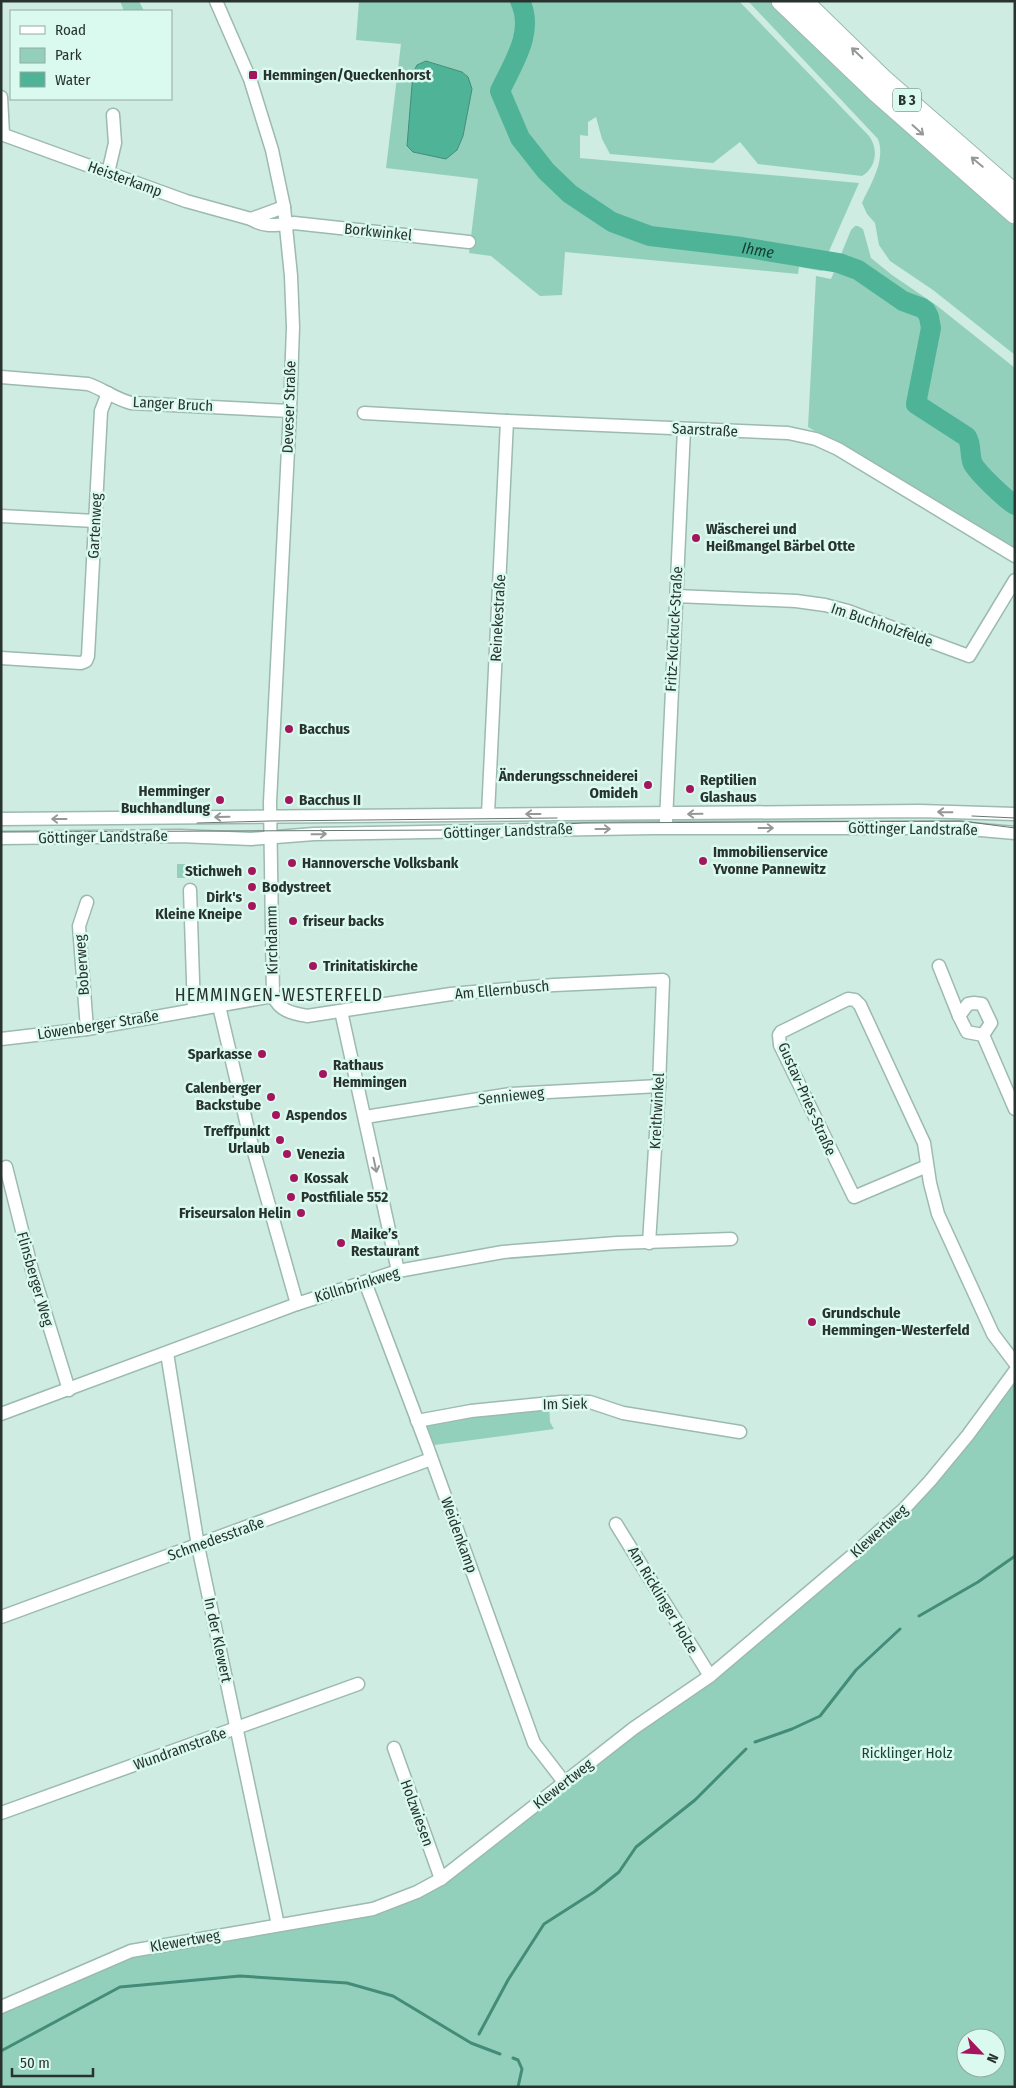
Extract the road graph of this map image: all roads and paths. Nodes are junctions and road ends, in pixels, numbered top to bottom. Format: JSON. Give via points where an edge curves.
{"nodes":[{"id":1,"x":216,"y":1,"type":"edge"},
{"id":2,"x":781,"y":1,"type":"edge"},
{"id":3,"x":803,"y":1,"type":"edge"},
{"id":4,"x":1,"y":97,"type":"edge"},
{"id":5,"x":113,"y":115,"type":"dead end"},
{"id":6,"x":2,"y":134,"type":"edge"},
{"id":7,"x":108,"y":173,"type":"junction"},
{"id":8,"x":1015,"y":194,"type":"edge"},
{"id":9,"x":284,"y":208,"type":"junction"},
{"id":10,"x":1015,"y":214,"type":"edge"},
{"id":11,"x":251,"y":219,"type":"junction"},
{"id":12,"x":286,"y":224,"type":"junction"},
{"id":13,"x":469,"y":242,"type":"dead end"},
{"id":14,"x":1,"y":377,"type":"edge"},
{"id":15,"x":108,"y":393,"type":"junction"},
{"id":16,"x":290,"y":410,"type":"junction"},
{"id":17,"x":364,"y":413,"type":"dead end"},
{"id":18,"x":507,"y":421,"type":"junction"},
{"id":19,"x":684,"y":429,"type":"junction"},
{"id":20,"x":1,"y":516,"type":"edge"},
{"id":21,"x":95,"y":521,"type":"junction"},
{"id":22,"x":1015,"y":556,"type":"edge"},
{"id":23,"x":1015,"y":580,"type":"edge"},
{"id":24,"x":676,"y":596,"type":"junction"},
{"id":25,"x":1,"y":658,"type":"edge"},
{"id":26,"x":488,"y":814,"type":"junction"},
{"id":27,"x":666,"y":814,"type":"junction"},
{"id":28,"x":1015,"y":814,"type":"edge"},
{"id":29,"x":1,"y":819,"type":"edge"},
{"id":30,"x":270,"y":825,"type":"junction"},
{"id":31,"x":666,"y":828,"type":"junction"},
{"id":32,"x":1015,"y":833,"type":"edge"},
{"id":33,"x":1,"y":838,"type":"edge"},
{"id":34,"x":190,"y":890,"type":"dead end"},
{"id":35,"x":87,"y":902,"type":"dead end"},
{"id":36,"x":939,"y":966,"type":"dead end"},
{"id":37,"x":664,"y":980,"type":"joint"},
{"id":38,"x":273,"y":996,"type":"junction"},
{"id":39,"x":219,"y":1006,"type":"junction"},
{"id":40,"x":194,"y":1010,"type":"junction"},
{"id":41,"x":341,"y":1011,"type":"junction"},
{"id":42,"x":959,"y":1016,"type":"junction"},
{"id":43,"x":86,"y":1029,"type":"junction"},
{"id":44,"x":983,"y":1035,"type":"junction"},
{"id":45,"x":1,"y":1039,"type":"edge"},
{"id":46,"x":659,"y":1086,"type":"junction"},
{"id":47,"x":1015,"y":1109,"type":"edge"},
{"id":48,"x":364,"y":1117,"type":"junction"},
{"id":49,"x":927,"y":1166,"type":"junction"},
{"id":50,"x":6,"y":1167,"type":"dead end"},
{"id":51,"x":731,"y":1239,"type":"dead end"},
{"id":52,"x":649,"y":1243,"type":"junction"},
{"id":53,"x":398,"y":1271,"type":"junction"},
{"id":54,"x":365,"y":1282,"type":"junction"},
{"id":55,"x":297,"y":1304,"type":"junction"},
{"id":56,"x":167,"y":1353,"type":"junction"},
{"id":57,"x":1015,"y":1363,"type":"edge"},
{"id":58,"x":1015,"y":1371,"type":"edge"},
{"id":59,"x":69,"y":1390,"type":"junction"},
{"id":60,"x":1,"y":1414,"type":"edge"},
{"id":61,"x":417,"y":1421,"type":"junction"},
{"id":62,"x":740,"y":1432,"type":"dead end"},
{"id":63,"x":431,"y":1459,"type":"junction"},
{"id":64,"x":616,"y":1524,"type":"dead end"},
{"id":65,"x":198,"y":1546,"type":"junction"},
{"id":66,"x":1,"y":1617,"type":"edge"},
{"id":67,"x":710,"y":1676,"type":"junction"},
{"id":68,"x":358,"y":1684,"type":"dead end"},
{"id":69,"x":236,"y":1729,"type":"junction"},
{"id":70,"x":394,"y":1748,"type":"dead end"},
{"id":71,"x":564,"y":1782,"type":"junction"},
{"id":72,"x":1,"y":1813,"type":"edge"},
{"id":73,"x":441,"y":1879,"type":"junction"},
{"id":74,"x":278,"y":1925,"type":"junction"},
{"id":75,"x":1,"y":2007,"type":"edge"}],
"edges":[{"from":1,"to":9,"type":"street","name":"Deveser Straße","via":[[250,78],[276,167]]},
{"from":2,"to":10,"type":"highway","number":"B 3","one_way":true,"via":[[875,91]]},
{"from":8,"to":3,"type":"highway","number":"B 3","one_way":true,"via":[[884,80]]},
{"from":4,"to":6,"type":"street"},
{"from":5,"to":7,"type":"street","via":[[115,143]]},
{"from":6,"to":7,"type":"street","name":"Heisterkamp"},
{"from":7,"to":11,"type":"street","name":"Heisterkamp","via":[[186,201]]},
{"from":9,"to":11,"type":"street"},
{"from":9,"to":12,"type":"street","name":"Deveser Straße"},
{"from":11,"to":12,"type":"street","name":"Heisterkamp","via":[[260,225]]},
{"from":12,"to":13,"type":"street","name":"Borkwinkel","via":[[294,222]]},
{"from":12,"to":16,"type":"street","name":"Deveser Straße","via":[[292,319]]},
{"from":14,"to":15,"type":"street","name":"Langer Bruch","via":[[88,384]]},
{"from":15,"to":16,"type":"street","name":"Langer Bruch","via":[[131,403]]},
{"from":15,"to":21,"type":"street","name":"Gartenweg","via":[[101,411]]},
{"from":16,"to":30,"type":"street","name":"Deveser Straße"},
{"from":17,"to":18,"type":"street","name":"Saarstraße"},
{"from":18,"to":19,"type":"street","name":"Saarstraße"},
{"from":18,"to":26,"type":"street","name":"Reinekestraße"},
{"from":19,"to":22,"type":"street","name":"Saarstraße","via":[[788,434],[827,444]]},
{"from":19,"to":24,"type":"street","name":"Fritz-Kuckuck-Straße"},
{"from":20,"to":21,"type":"street"},
{"from":21,"to":25,"type":"street","name":"Gartenweg","via":[[86,660],[81,663]]},
{"from":23,"to":24,"type":"street","name":"Im Buchholzfelde","via":[[969,656],[825,605]]},
{"from":24,"to":27,"type":"street","name":"Fritz-Kuckuck-Straße"},
{"from":27,"to":26,"type":"street","name":"Göttinger Landstraße","one_way":true},
{"from":26,"to":30,"type":"street","name":"Göttinger Landstraße"},
{"from":28,"to":27,"type":"street","name":"Göttinger Landstraße","one_way":true,"via":[[920,811]]},
{"from":27,"to":31,"type":"street","name":"Fritz-Kuckuck-Straße"},
{"from":30,"to":29,"type":"street","name":"Göttinger Landstraße","one_way":true},
{"from":30,"to":31,"type":"street","name":"Göttinger Landstraße","one_way":true,"via":[[549,831]]},
{"from":30,"to":33,"type":"street","name":"Göttinger Landstraße","via":[[251,839],[180,836]]},
{"from":30,"to":38,"type":"street","name":"Kirchdamm"},
{"from":31,"to":32,"type":"street","name":"Göttinger Landstraße","one_way":true,"via":[[958,828]]},
{"from":34,"to":40,"type":"street"},
{"from":35,"to":43,"type":"street","name":"Boberweg","via":[[79,926]]},
{"from":36,"to":42,"type":"street"},
{"from":37,"to":41,"type":"street","name":"Am Ellernbusch","via":[[563,984],[452,994]]},
{"from":37,"to":46,"type":"street","name":"Kreithwinkel"},
{"from":38,"to":39,"type":"street","name":"Kirchdamm"},
{"from":38,"to":41,"type":"street","name":"Kirchdamm","via":[[289,1013],[307,1016]]},
{"from":39,"to":40,"type":"street","name":"Kirchdamm"},
{"from":39,"to":55,"type":"street","via":[[250,1138]]},
{"from":40,"to":43,"type":"street","name":"Löwenberger Straße"},
{"from":41,"to":48,"type":"street"},
{"from":42,"to":44,"type":"street","via":[[967,1032]]},
{"from":42,"to":44,"type":"street","via":[[968,1004],[982,1004],[990,1022]]},
{"from":43,"to":45,"type":"street","name":"Löwenberger Straße"},
{"from":44,"to":47,"type":"street"},
{"from":46,"to":48,"type":"street","name":"Sennieweg","via":[[511,1094]]},
{"from":46,"to":52,"type":"street","name":"Kreithwinkel"},
{"from":48,"to":53,"type":"street","one_way":true},
{"from":49,"to":49,"type":"street","name":"Gustav-Pries-Straße","via":[[924,1142],[855,1000],[848,999],[781,1032],[780,1045],[854,1197]]},
{"from":49,"to":57,"type":"street","name":"Gustav-Pries-Straße","via":[[938,1214],[993,1334]]},
{"from":50,"to":59,"type":"street","name":"Flinsberger Weg","via":[[27,1252]]},
{"from":51,"to":52,"type":"street","name":"Köllnbrinkweg"},
{"from":52,"to":53,"type":"street","name":"Köllnbrinkweg","via":[[503,1252]]},
{"from":53,"to":54,"type":"street","name":"Köllnbrinkweg"},
{"from":54,"to":55,"type":"street","name":"Köllnbrinkweg"},
{"from":54,"to":61,"type":"street","name":"Weidenkamp"},
{"from":55,"to":56,"type":"street","name":"Köllnbrinkweg"},
{"from":56,"to":59,"type":"street","name":"Köllnbrinkweg"},
{"from":56,"to":65,"type":"street","name":"In der Klewert"},
{"from":58,"to":67,"type":"street","name":"Klewertweg","via":[[956,1450],[904,1509]]},
{"from":59,"to":60,"type":"street","name":"Köllnbrinkweg"},
{"from":61,"to":62,"type":"street","name":"Im Siek","via":[[471,1411],[590,1402],[623,1413]]},
{"from":61,"to":63,"type":"street","name":"Weidenkamp"},
{"from":63,"to":65,"type":"street","name":"Schmedesstraße"},
{"from":63,"to":71,"type":"street","name":"Weidenkamp","via":[[534,1743]]},
{"from":64,"to":67,"type":"street","name":"Am Ricklinger Holze"},
{"from":65,"to":66,"type":"street","name":"Schmedesstraße"},
{"from":65,"to":69,"type":"street","name":"In der Klewert"},
{"from":67,"to":71,"type":"street","name":"Klewertweg","via":[[634,1728]]},
{"from":68,"to":69,"type":"street","name":"Wundramstraße"},
{"from":69,"to":72,"type":"street","name":"Wundramstraße"},
{"from":69,"to":74,"type":"street","name":"In der Klewert"},
{"from":70,"to":73,"type":"street","name":"Holzwiesen"},
{"from":71,"to":73,"type":"street","name":"Klewertweg"},
{"from":73,"to":74,"type":"street","name":"Klewertweg","via":[[373,1909]]},
{"from":74,"to":75,"type":"street","name":"Klewertweg","via":[[131,1951]]}]}
